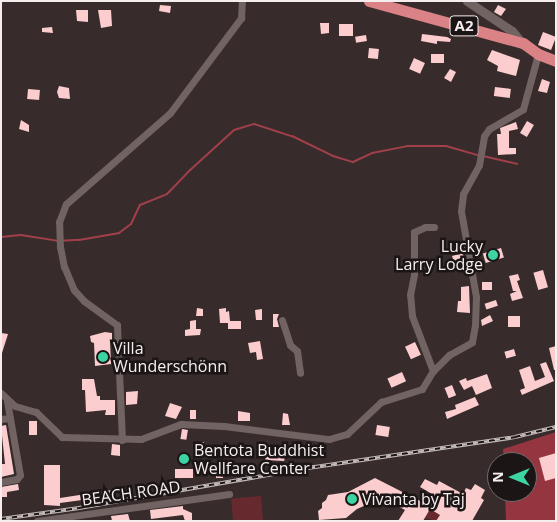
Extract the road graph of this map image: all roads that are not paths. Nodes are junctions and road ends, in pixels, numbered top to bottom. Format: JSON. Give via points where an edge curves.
{"nodes":[{"id":1,"x":242,"y":1,"type":"edge"},
{"id":2,"x":369,"y":1,"type":"edge"},
{"id":3,"x":467,"y":1,"type":"edge"},
{"id":4,"x":522,"y":43,"type":"junction"},
{"id":5,"x":538,"y":54,"type":"junction"},
{"id":6,"x":556,"y":62,"type":"edge"},
{"id":7,"x":434,"y":226,"type":"dead end"},
{"id":8,"x":282,"y":320,"type":"dead end"},
{"id":9,"x":432,"y":371,"type":"junction"},
{"id":10,"x":300,"y":373,"type":"dead end"},
{"id":11,"x":1,"y":393,"type":"edge"},
{"id":12,"x":7,"y":401,"type":"junction"},
{"id":13,"x":10,"y":418,"type":"junction"},
{"id":14,"x":1,"y":419,"type":"edge"},
{"id":15,"x":122,"y":440,"type":"junction"},
{"id":16,"x":1,"y":482,"type":"edge"},
{"id":17,"x":229,"y":494,"type":"dead end"},
{"id":18,"x":37,"y":521,"type":"edge"}],
"edges":[{"from":1,"to":15,"type":"street","via":[[240,18],[170,113],[66,204],[59,222],[64,267],[74,290],[117,325]]},
{"from":2,"to":4,"type":"highway","number":"A2"},
{"from":3,"to":4,"type":"street","via":[[512,31]]},
{"from":4,"to":5,"type":"highway","number":"A2"},
{"from":5,"to":6,"type":"highway","number":"A2"},
{"from":5,"to":9,"type":"street","via":[[522,109],[489,129],[484,136],[479,165],[463,194],[461,211],[476,297],[472,342],[449,355]]},
{"from":7,"to":9,"type":"street","via":[[414,232],[414,274],[410,295],[412,316]]},
{"from":8,"to":10,"type":"street","via":[[290,345],[297,351]]},
{"from":9,"to":15,"type":"street","via":[[422,389],[381,402],[346,434],[329,439],[181,424],[141,439]]},
{"from":11,"to":12,"type":"street"},
{"from":12,"to":13,"type":"street"},
{"from":12,"to":15,"type":"street","via":[[36,412],[62,437]]},
{"from":13,"to":14,"type":"street"},
{"from":13,"to":16,"type":"street","via":[[20,475],[17,479]]},
{"from":17,"to":18,"type":"street","name":"BEACH ROAD"}]}
